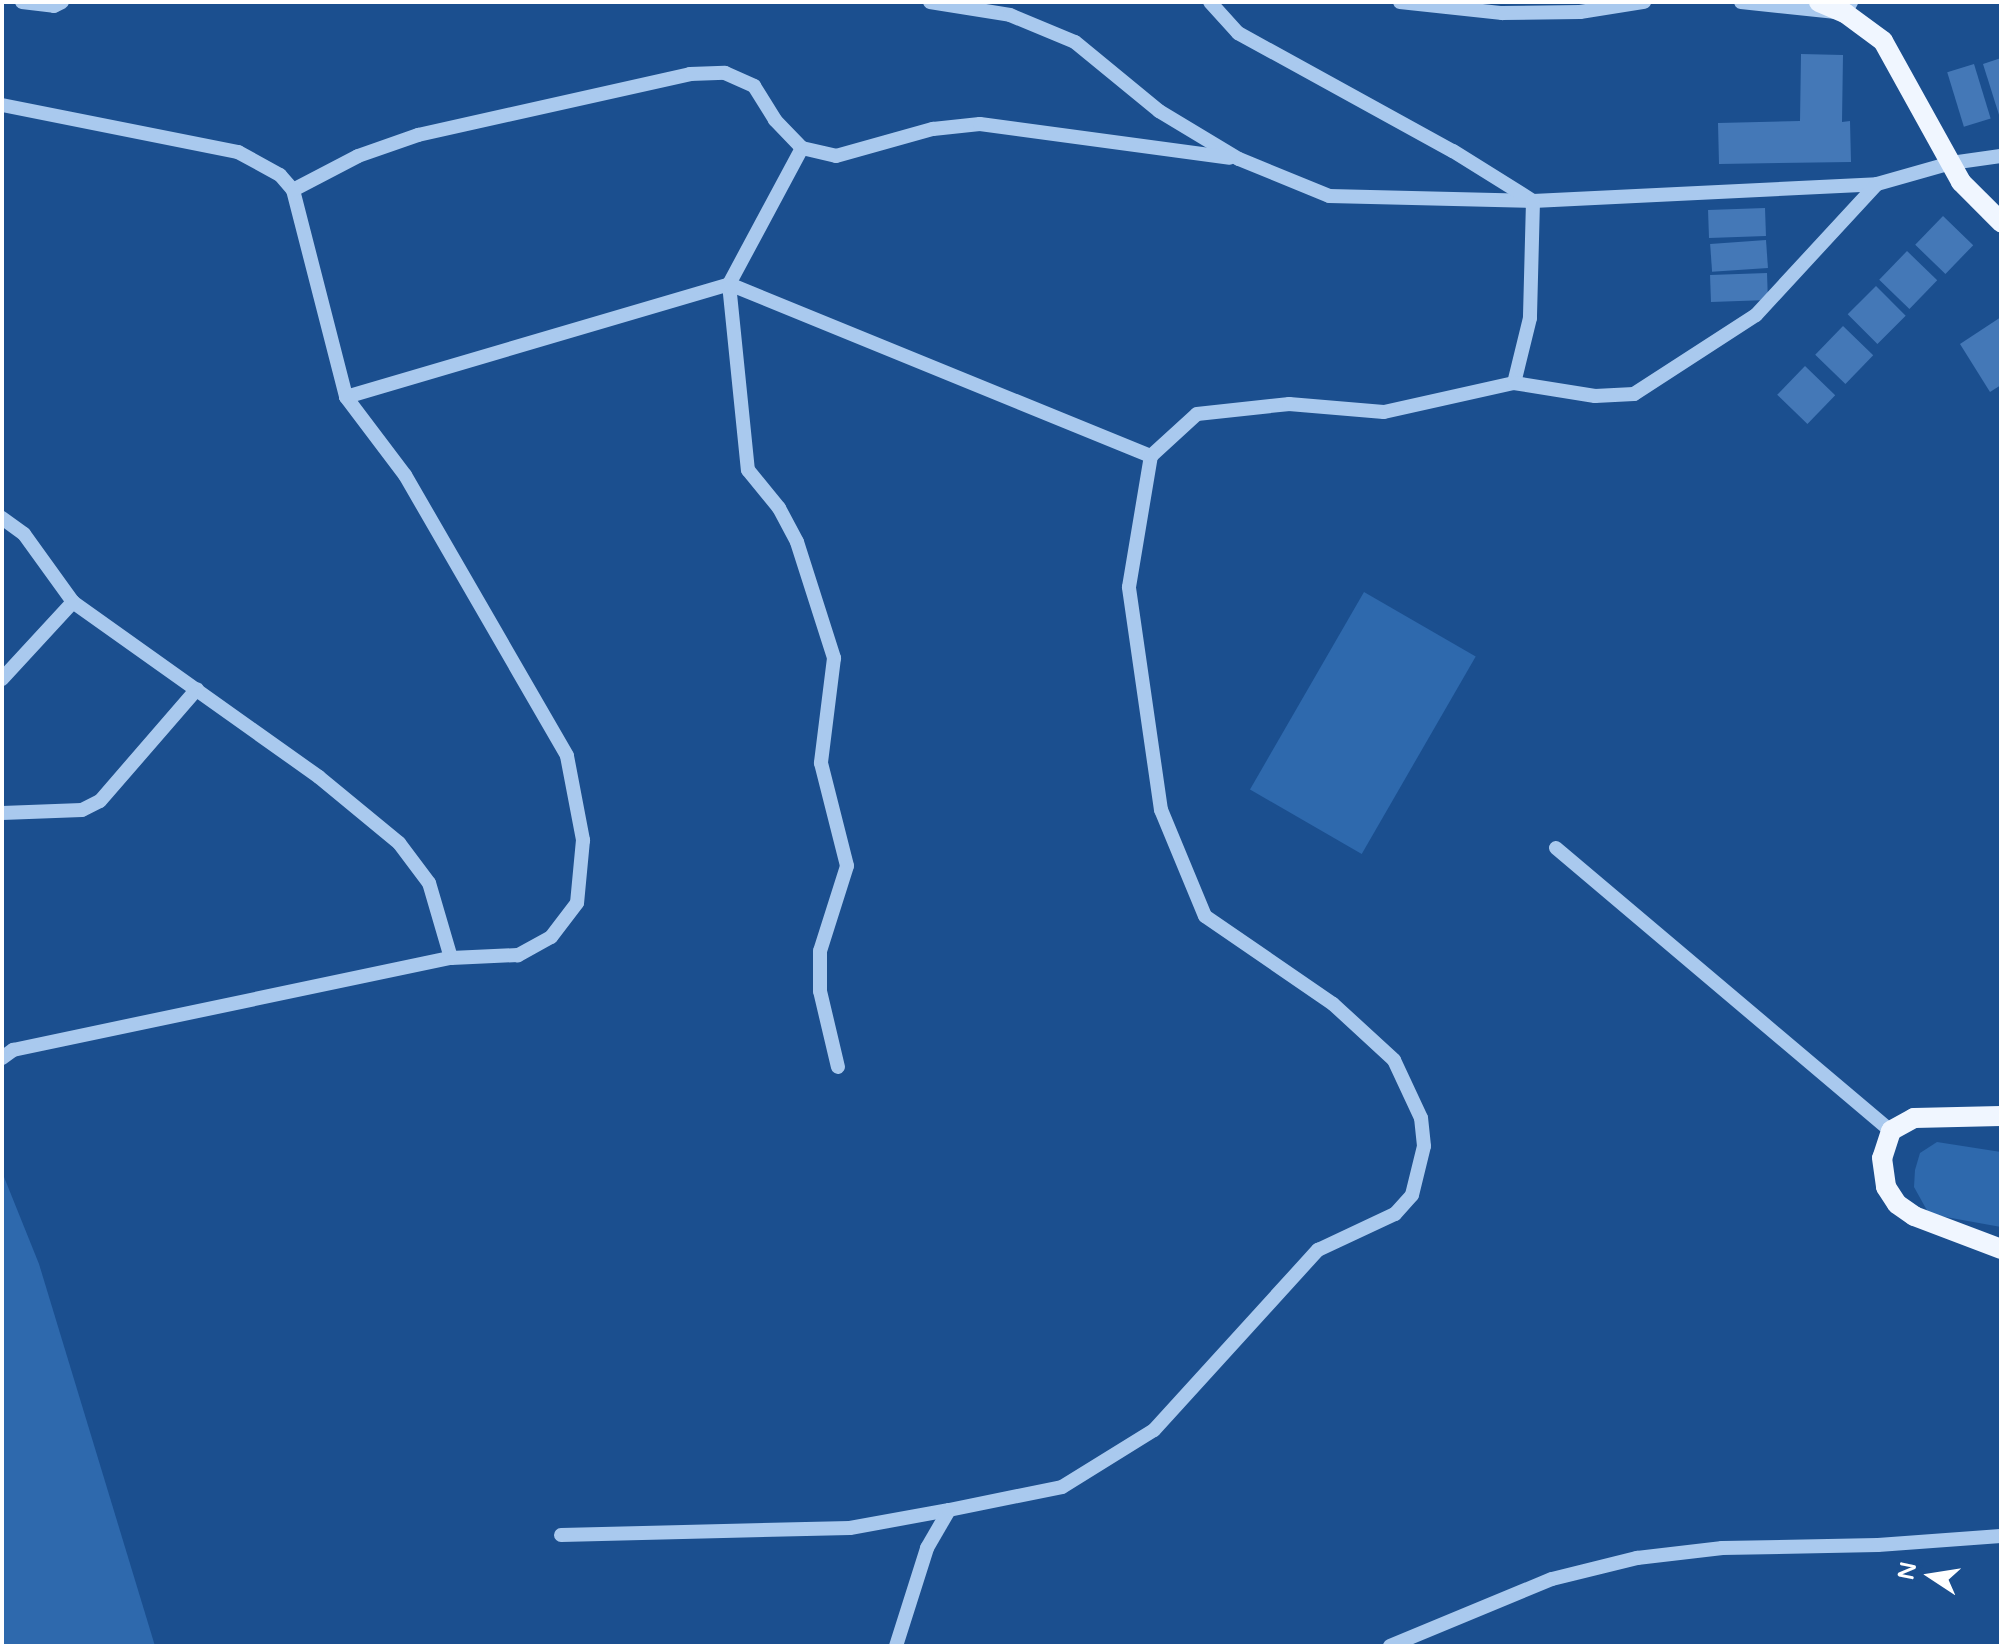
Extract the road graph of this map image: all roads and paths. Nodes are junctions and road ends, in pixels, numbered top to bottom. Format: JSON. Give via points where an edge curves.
{"nodes":[{"id":1,"x":22,"y":2,"type":"edge"},
{"id":2,"x":62,"y":2,"type":"edge"},
{"id":3,"x":930,"y":2,"type":"edge"},
{"id":4,"x":1210,"y":2,"type":"edge"},
{"id":5,"x":1400,"y":2,"type":"edge"},
{"id":6,"x":1644,"y":2,"type":"edge"},
{"id":7,"x":1741,"y":2,"type":"edge"},
{"id":8,"x":1819,"y":2,"type":"edge"},
{"id":9,"x":1848,"y":7,"type":"edge"},
{"id":10,"x":2,"y":105,"type":"edge"},
{"id":11,"x":802,"y":148,"type":"junction"},
{"id":12,"x":2001,"y":156,"type":"edge"},
{"id":13,"x":1239,"y":159,"type":"junction"},
{"id":14,"x":1951,"y":163,"type":"junction"},
{"id":15,"x":1877,"y":184,"type":"junction"},
{"id":16,"x":293,"y":190,"type":"junction"},
{"id":17,"x":1533,"y":201,"type":"junction"},
{"id":18,"x":2001,"y":222,"type":"edge"},
{"id":19,"x":729,"y":284,"type":"junction"},
{"id":20,"x":1514,"y":383,"type":"junction"},
{"id":21,"x":346,"y":397,"type":"junction"},
{"id":22,"x":1151,"y":456,"type":"junction"},
{"id":23,"x":2,"y":518,"type":"edge"},
{"id":24,"x":73,"y":602,"type":"junction"},
{"id":25,"x":2,"y":679,"type":"edge"},
{"id":26,"x":197,"y":689,"type":"junction"},
{"id":27,"x":2,"y":813,"type":"edge"},
{"id":28,"x":1556,"y":848,"type":"dead end"},
{"id":29,"x":451,"y":958,"type":"junction"},
{"id":30,"x":2,"y":1058,"type":"edge"},
{"id":31,"x":838,"y":1067,"type":"dead end"},
{"id":32,"x":2001,"y":1116,"type":"edge"},
{"id":33,"x":1891,"y":1131,"type":"junction"},
{"id":34,"x":2001,"y":1249,"type":"edge"},
{"id":35,"x":949,"y":1510,"type":"junction"},
{"id":36,"x":561,"y":1535,"type":"dead end"},
{"id":37,"x":2001,"y":1536,"type":"edge"},
{"id":38,"x":896,"y":1646,"type":"edge"},
{"id":39,"x":1390,"y":1646,"type":"edge"}],
"edges":[{"from":1,"to":2,"type":"street"},
{"from":3,"to":13,"type":"street","via":[[1010,15],[1075,42],[1159,111]]},
{"from":4,"to":17,"type":"street","via":[[1238,33]]},
{"from":5,"to":6,"type":"street","via":[[1502,13],[1580,12]]},
{"from":7,"to":9,"type":"street"},
{"from":8,"to":9,"type":"main road"},
{"from":9,"to":14,"type":"main road","via":[[1883,41]]},
{"from":10,"to":16,"type":"street","via":[[238,152],[280,175]]},
{"from":11,"to":13,"type":"street","via":[[836,156],[933,129],[980,124]]},
{"from":11,"to":16,"type":"street","via":[[775,120],[754,86],[725,73],[690,74],[418,135],[358,156]]},
{"from":11,"to":19,"type":"street"},
{"from":12,"to":14,"type":"street"},
{"from":13,"to":17,"type":"street","via":[[1329,196]]},
{"from":14,"to":15,"type":"street"},
{"from":14,"to":18,"type":"main road","via":[[1961,182]]},
{"from":15,"to":17,"type":"street"},
{"from":15,"to":20,"type":"street","via":[[1756,315],[1634,394],[1595,396]]},
{"from":16,"to":21,"type":"street"},
{"from":17,"to":20,"type":"street","via":[[1530,318]]},
{"from":19,"to":21,"type":"street"},
{"from":19,"to":22,"type":"street"},
{"from":19,"to":31,"type":"street","via":[[748,470],[779,508],[797,542],[834,658],[821,763],[847,866],[820,951],[820,978]]},
{"from":20,"to":22,"type":"street","via":[[1384,412],[1289,404],[1197,414]]},
{"from":21,"to":29,"type":"street","via":[[405,475],[567,756],[583,840],[577,903],[551,937],[518,955]]},
{"from":22,"to":35,"type":"street","via":[[1129,587],[1161,810],[1205,916],[1333,1004],[1394,1060],[1421,1118],[1424,1146],[1412,1195],[1395,1214],[1318,1250],[1154,1430],[1062,1487]]},
{"from":23,"to":24,"type":"street","via":[[24,534]]},
{"from":24,"to":25,"type":"street"},
{"from":24,"to":26,"type":"street"},
{"from":26,"to":27,"type":"street","via":[[100,801],[82,810]]},
{"from":26,"to":29,"type":"street","via":[[399,843],[429,883]]},
{"from":28,"to":33,"type":"street"},
{"from":29,"to":30,"type":"street","via":[[13,1050]]},
{"from":32,"to":33,"type":"main road","via":[[1914,1118]]},
{"from":33,"to":34,"type":"main road","via":[[1882,1158],[1886,1187],[1897,1204],[1914,1216]]},
{"from":35,"to":36,"type":"street","via":[[850,1528]]},
{"from":35,"to":38,"type":"street","via":[[927,1548]]},
{"from":37,"to":39,"type":"street","via":[[1722,1548],[1637,1558],[1552,1579]]}]}
